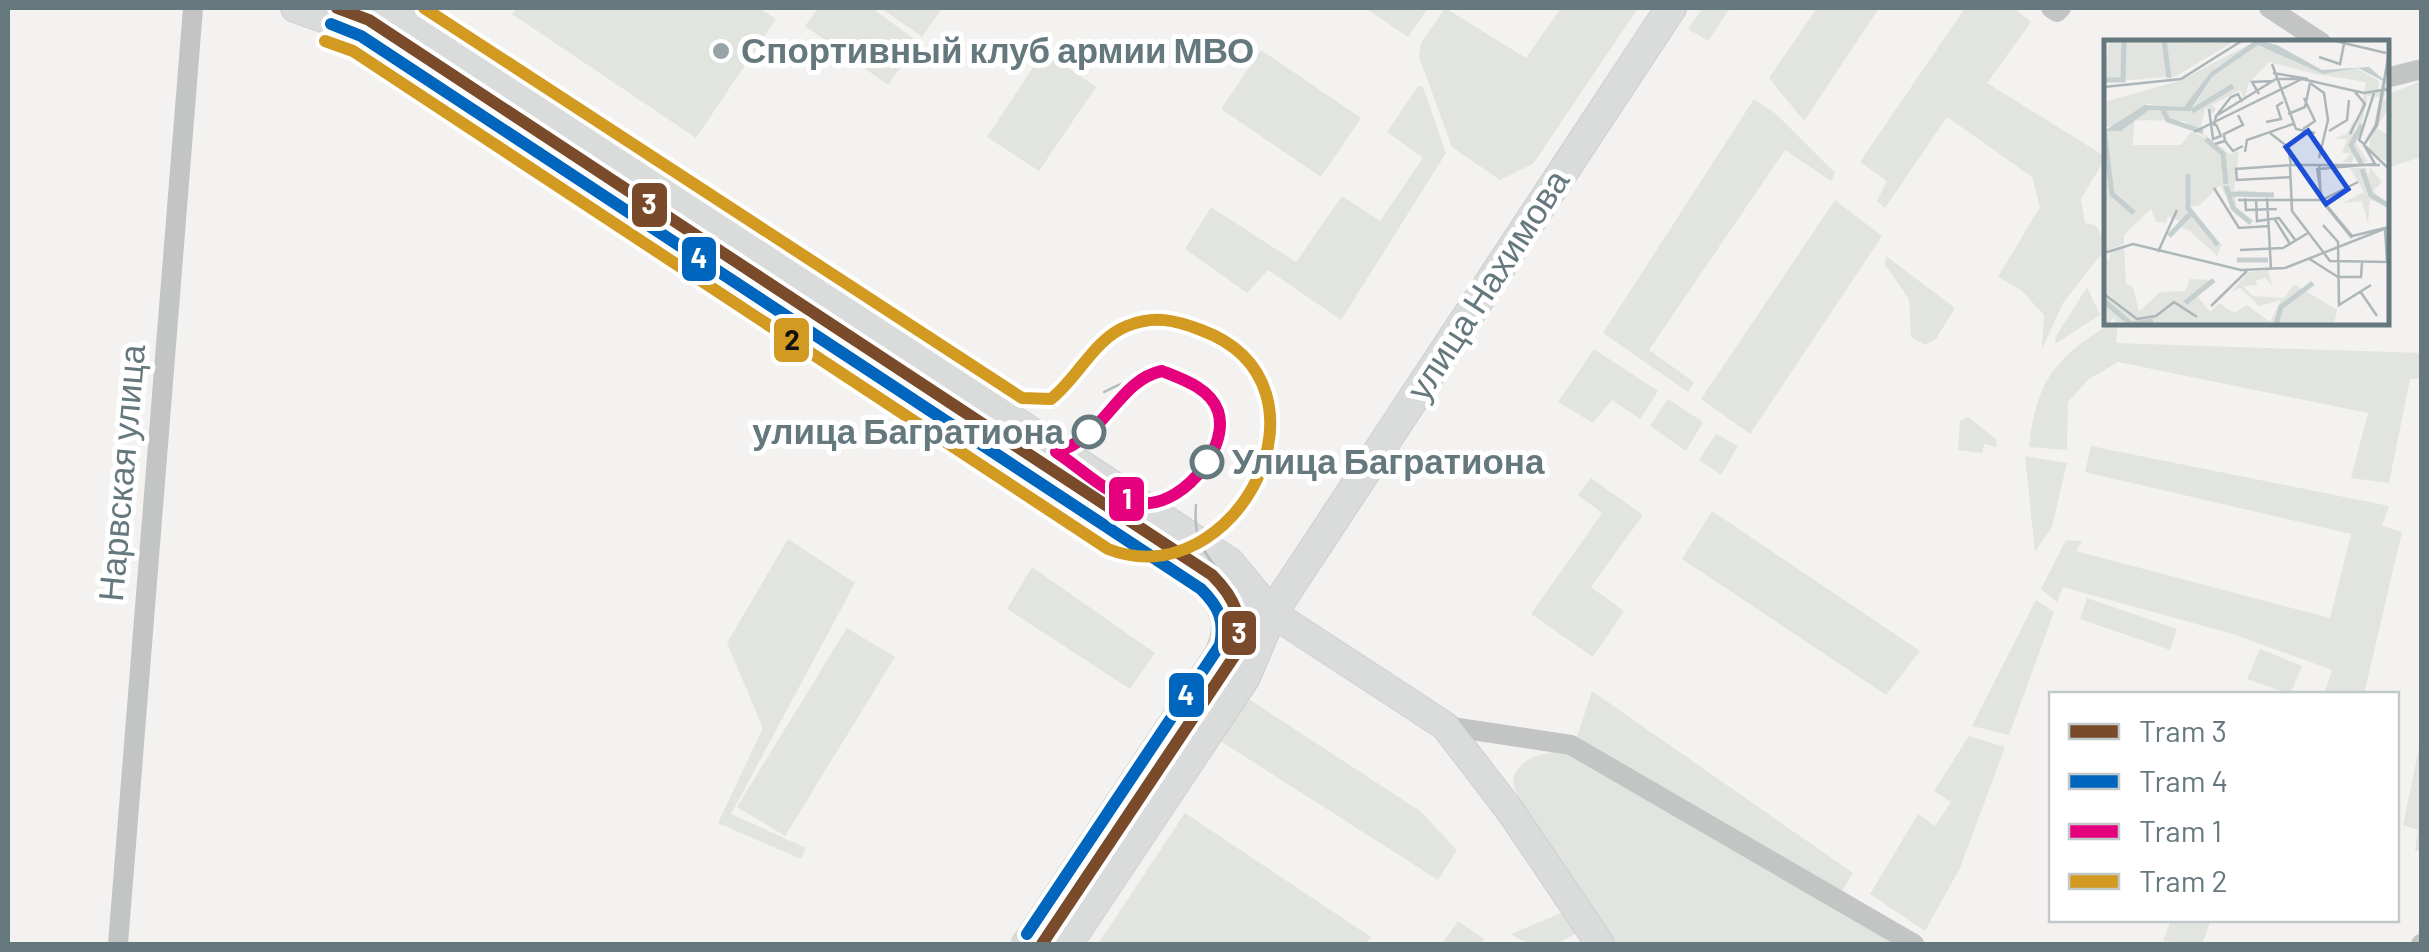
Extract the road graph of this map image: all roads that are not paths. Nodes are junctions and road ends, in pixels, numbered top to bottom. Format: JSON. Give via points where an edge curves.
{"nodes":[{"id":1,"x":193,"y":8,"type":"edge"},
{"id":2,"x":296,"y":8,"type":"edge"},
{"id":3,"x":386,"y":8,"type":"edge"},
{"id":4,"x":1671,"y":8,"type":"edge"},
{"id":5,"x":2051,"y":8,"type":"edge"},
{"id":6,"x":2061,"y":8,"type":"edge"},
{"id":7,"x":2269,"y":8,"type":"edge"},
{"id":8,"x":2318,"y":40,"type":"edge"},
{"id":9,"x":2422,"y":69,"type":"edge"},
{"id":10,"x":2389,"y":77,"type":"edge"},
{"id":11,"x":670,"y":194,"type":"junction"},
{"id":12,"x":652,"y":220,"type":"junction"},
{"id":13,"x":1208,"y":586,"type":"junction"},
{"id":14,"x":1272,"y":612,"type":"junction"},
{"id":15,"x":1217,"y":659,"type":"junction"},
{"id":16,"x":1446,"y":726,"type":"junction"},
{"id":17,"x":118,"y":944,"type":"edge"},
{"id":18,"x":1027,"y":944,"type":"edge"},
{"id":19,"x":1068,"y":944,"type":"edge"},
{"id":20,"x":1600,"y":944,"type":"edge"},
{"id":21,"x":1914,"y":944,"type":"edge"}],
"edges":[{"from":1,"to":17,"type":"street","name":"Нарвская улица"},
{"from":2,"to":12,"type":"main road","via":[[363,32]]},
{"from":3,"to":11,"type":"main road"},
{"from":4,"to":14,"type":"main road","name":"улица Нахимова"},
{"from":5,"to":6,"type":"street"},
{"from":7,"to":8,"type":"street"},
{"from":9,"to":10,"type":"street"},
{"from":11,"to":12,"type":"main road"},
{"from":11,"to":14,"type":"main road","via":[[1230,562]]},
{"from":12,"to":13,"type":"main road"},
{"from":13,"to":14,"type":"main road"},
{"from":13,"to":15,"type":"main road","via":[[1227,611],[1228,634]]},
{"from":14,"to":15,"type":"main road","name":"улица Нахимова"},
{"from":14,"to":16,"type":"main road"},
{"from":14,"to":19,"type":"main road","name":"улица Нахимова","via":[[1245,677]]},
{"from":15,"to":18,"type":"main road","name":"улица Нахимова"},
{"from":16,"to":20,"type":"main road"},
{"from":16,"to":21,"type":"street","via":[[1571,745]]}]}
